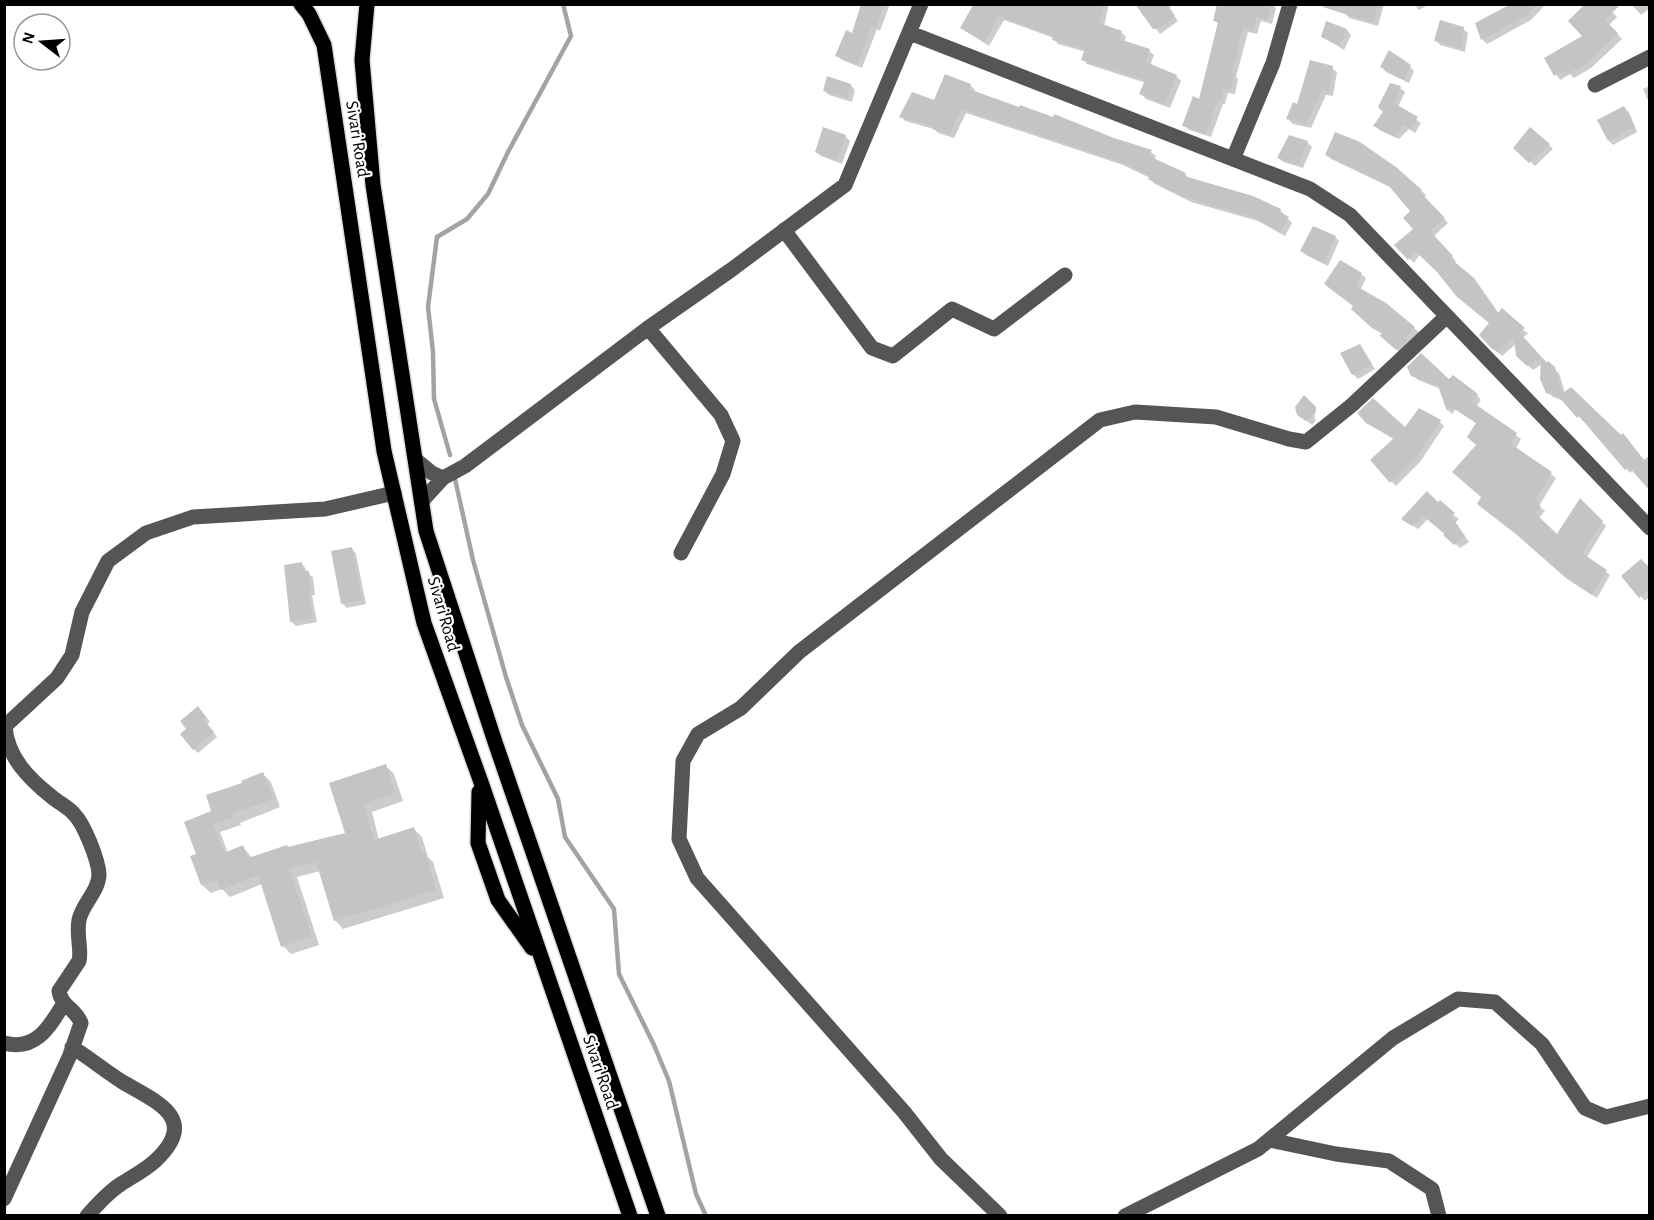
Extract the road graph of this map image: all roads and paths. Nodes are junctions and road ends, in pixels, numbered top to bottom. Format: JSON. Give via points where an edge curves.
{"nodes":[{"id":1,"x":301,"y":4,"type":"edge"},
{"id":2,"x":368,"y":4,"type":"edge"},
{"id":3,"x":921,"y":4,"type":"edge"},
{"id":4,"x":1290,"y":4,"type":"edge"},
{"id":5,"x":910,"y":33,"type":"junction"},
{"id":6,"x":1650,"y":57,"type":"edge"},
{"id":7,"x":1595,"y":85,"type":"dead end"},
{"id":8,"x":1233,"y":159,"type":"junction"},
{"id":9,"x":784,"y":231,"type":"junction"},
{"id":10,"x":1065,"y":275,"type":"dead end"},
{"id":11,"x":1447,"y":316,"type":"junction"},
{"id":12,"x":648,"y":328,"type":"junction"},
{"id":13,"x":416,"y":460,"type":"junction"},
{"id":14,"x":443,"y":478,"type":"junction"},
{"id":15,"x":394,"y":493,"type":"junction"},
{"id":16,"x":422,"y":501,"type":"junction"},
{"id":17,"x":1650,"y":528,"type":"edge"},
{"id":18,"x":681,"y":553,"type":"dead end"},
{"id":19,"x":5,"y":727,"type":"edge"},
{"id":20,"x":12,"y":762,"type":"edge"},
{"id":21,"x":480,"y":780,"type":"junction"},
{"id":22,"x":543,"y":963,"type":"junction"},
{"id":23,"x":64,"y":1003,"type":"junction"},
{"id":24,"x":4,"y":1043,"type":"edge"},
{"id":25,"x":72,"y":1047,"type":"junction"},
{"id":26,"x":1650,"y":1106,"type":"edge"},
{"id":27,"x":1270,"y":1140,"type":"junction"},
{"id":28,"x":4,"y":1199,"type":"edge"},
{"id":29,"x":87,"y":1215,"type":"edge"},
{"id":30,"x":630,"y":1215,"type":"edge"},
{"id":31,"x":658,"y":1215,"type":"edge"},
{"id":32,"x":1000,"y":1215,"type":"edge"},
{"id":33,"x":1125,"y":1215,"type":"edge"},
{"id":34,"x":1439,"y":1215,"type":"edge"}],
"edges":[{"from":1,"to":15,"type":"main road","name":"Sivari Road","via":[[324,45],[384,452]]},
{"from":2,"to":13,"type":"main road","name":"Sivari Road","via":[[362,60],[373,185]]},
{"from":3,"to":5,"type":"street"},
{"from":4,"to":8,"type":"street","via":[[1274,63]]},
{"from":5,"to":8,"type":"street"},
{"from":5,"to":9,"type":"street","via":[[845,185]]},
{"from":6,"to":7,"type":"street"},
{"from":8,"to":11,"type":"street","via":[[1310,189],[1350,215]]},
{"from":9,"to":10,"type":"street","via":[[872,348],[893,356],[952,309],[994,329]]},
{"from":9,"to":12,"type":"street"},
{"from":11,"to":17,"type":"street"},
{"from":11,"to":32,"type":"street","via":[[1352,405],[1306,442],[1216,417],[1135,412],[1100,420],[799,652],[741,708],[698,734],[683,761],[679,839],[697,878],[941,1159]]},
{"from":12,"to":14,"type":"street","via":[[465,466]]},
{"from":12,"to":18,"type":"street","via":[[722,415],[734,441],[723,474]]},
{"from":13,"to":14,"type":"street"},
{"from":13,"to":16,"type":"main road","name":"Sivari Road"},
{"from":14,"to":16,"type":"street"},
{"from":15,"to":19,"type":"street","via":[[325,509],[193,518],[146,533],[108,561],[82,612],[72,655],[57,678]]},
{"from":15,"to":21,"type":"main road","name":"Sivari Road","via":[[424,623]]},
{"from":16,"to":31,"type":"main road","name":"Sivari Road","via":[[426,531],[458,630]]},
{"from":19,"to":20,"type":"street"},
{"from":20,"to":23,"type":"street","via":[[76,816],[93,849],[99,874],[79,917],[77,937],[81,956],[60,987]]},
{"from":21,"to":22,"type":"main road","name":"Sivari Road"},
{"from":21,"to":22,"type":"main road","via":[[478,843],[498,900]]},
{"from":22,"to":30,"type":"main road","name":"Sivari Road"},
{"from":23,"to":24,"type":"street","via":[[39,1037],[25,1045]]},
{"from":23,"to":25,"type":"street","via":[[81,1023]]},
{"from":25,"to":28,"type":"street"},
{"from":25,"to":29,"type":"street","via":[[165,1107],[175,1124],[173,1138],[157,1160],[120,1185]]},
{"from":26,"to":27,"type":"street","via":[[1606,1117],[1585,1108],[1542,1044],[1495,1002],[1458,999],[1393,1038]]},
{"from":27,"to":33,"type":"street"},
{"from":27,"to":34,"type":"street","via":[[1389,1161],[1432,1190]]}]}
